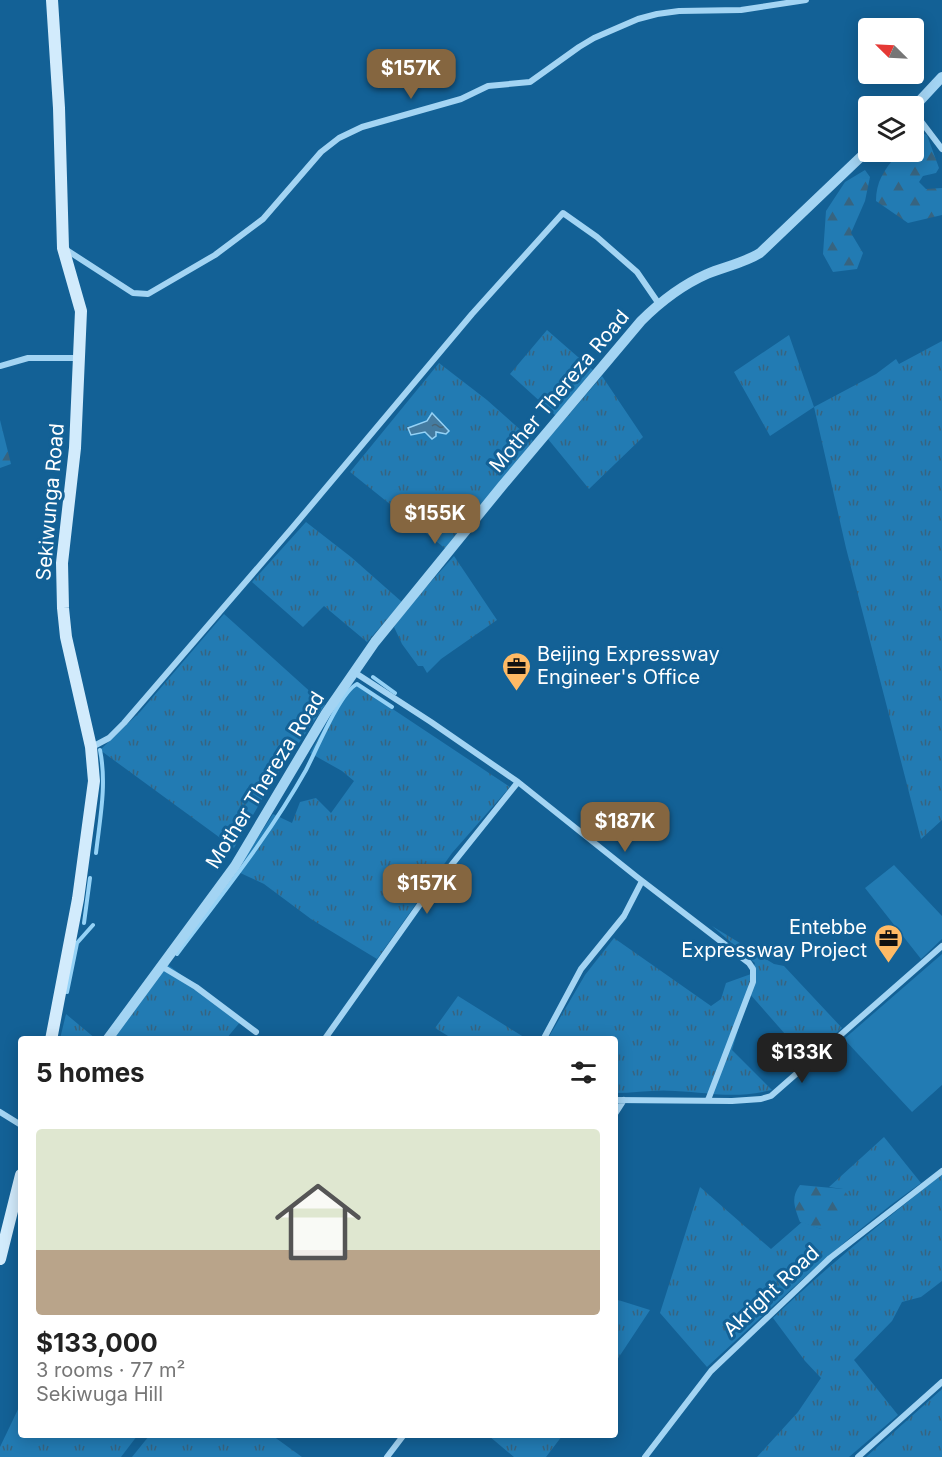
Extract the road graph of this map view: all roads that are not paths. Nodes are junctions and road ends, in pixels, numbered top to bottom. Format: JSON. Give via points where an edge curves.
{"nodes":[{"id":1,"x":52,"y":0,"type":"edge"},
{"id":2,"x":806,"y":0,"type":"edge"},
{"id":3,"x":942,"y":77,"type":"edge"},
{"id":4,"x":924,"y":98,"type":"edge"},
{"id":5,"x":924,"y":124,"type":"edge"},
{"id":6,"x":942,"y":149,"type":"edge"},
{"id":7,"x":858,"y":160,"type":"edge"},
{"id":8,"x":63,"y":248,"type":"junction"},
{"id":9,"x":659,"y":304,"type":"junction"},
{"id":10,"x":79,"y":358,"type":"junction"},
{"id":11,"x":0,"y":366,"type":"edge"},
{"id":12,"x":354,"y":672,"type":"junction"},
{"id":13,"x":91,"y":747,"type":"junction"},
{"id":14,"x":518,"y":782,"type":"junction"},
{"id":15,"x":642,"y":881,"type":"junction"},
{"id":16,"x":942,"y":946,"type":"edge"},
{"id":17,"x":161,"y":966,"type":"junction"},
{"id":18,"x":256,"y":1032,"type":"dead end"},
{"id":19,"x":52,"y":1036,"type":"edge"},
{"id":20,"x":110,"y":1036,"type":"edge"},
{"id":21,"x":327,"y":1036,"type":"edge"},
{"id":22,"x":545,"y":1036,"type":"edge"},
{"id":23,"x":618,"y":1100,"type":"edge"},
{"id":24,"x":624,"y":1100,"type":"junction"},
{"id":25,"x":708,"y":1100,"type":"junction"},
{"id":26,"x":618,"y":1109,"type":"edge"},
{"id":27,"x":0,"y":1112,"type":"edge"},
{"id":28,"x":18,"y":1123,"type":"edge"},
{"id":29,"x":942,"y":1171,"type":"edge"},
{"id":30,"x":18,"y":1187,"type":"edge"},
{"id":31,"x":0,"y":1259,"type":"edge"},
{"id":32,"x":942,"y":1382,"type":"edge"},
{"id":33,"x":401,"y":1438,"type":"edge"},
{"id":34,"x":387,"y":1457,"type":"edge"},
{"id":35,"x":645,"y":1457,"type":"edge"},
{"id":36,"x":858,"y":1457,"type":"edge"}],
"edges":[{"from":1,"to":8,"type":"main road","name":"Sekiwunga Road"},
{"from":2,"to":8,"type":"street","via":[[741,10],[679,11],[638,19],[569,52],[530,82],[488,86],[461,99],[362,127],[321,152],[263,219],[215,255],[148,294],[133,293]]},
{"from":3,"to":4,"type":"street"},
{"from":5,"to":6,"type":"street"},
{"from":7,"to":9,"type":"street","name":"Mother Thereza Road","via":[[760,253],[705,275]]},
{"from":8,"to":10,"type":"main road","name":"Sekiwunga Road","via":[[81,311]]},
{"from":9,"to":12,"type":"street","name":"Mother Thereza Road","via":[[494,495]]},
{"from":9,"to":13,"type":"street","via":[[637,273],[563,213],[472,314],[124,723],[109,738]]},
{"from":10,"to":11,"type":"street","via":[[28,358]]},
{"from":10,"to":13,"type":"main road","name":"Sekiwunga Road","via":[[75,448],[62,563],[63,608]]},
{"from":12,"to":14,"type":"street"},
{"from":12,"to":17,"type":"street","name":"Mother Thereza Road","via":[[235,866]]},
{"from":13,"to":19,"type":"main road","name":"Sekiwunga Road","via":[[94,781],[89,829]]},
{"from":14,"to":15,"type":"street"},
{"from":14,"to":21,"type":"street","via":[[421,903]]},
{"from":15,"to":22,"type":"street","via":[[624,916],[581,969]]},
{"from":15,"to":25,"type":"street","via":[[753,969],[753,982]]},
{"from":16,"to":25,"type":"street","via":[[771,1096]]},
{"from":17,"to":18,"type":"street"},
{"from":17,"to":20,"type":"street","name":"Mother Thereza Road"},
{"from":23,"to":24,"type":"street"},
{"from":24,"to":25,"type":"street"},
{"from":24,"to":26,"type":"street"},
{"from":27,"to":28,"type":"street"},
{"from":29,"to":35,"type":"street","name":"Akright Road","via":[[830,1258],[711,1371]]},
{"from":30,"to":31,"type":"main road"},
{"from":32,"to":36,"type":"street"},
{"from":33,"to":34,"type":"street"}]}
